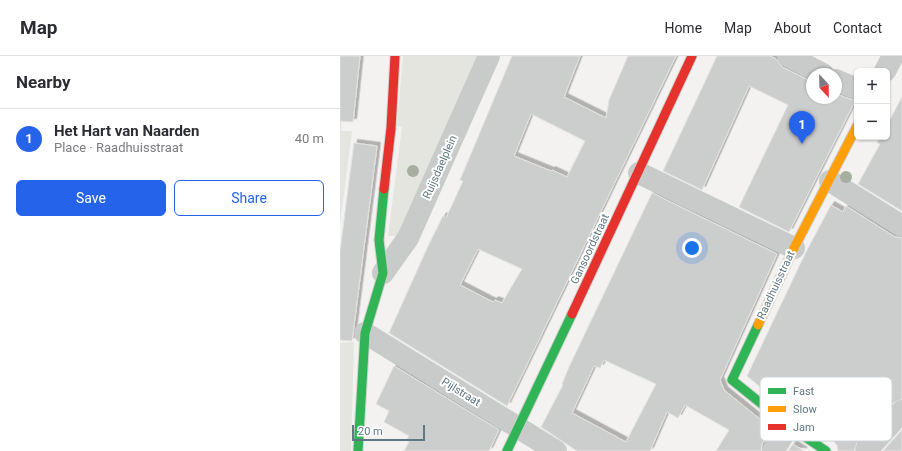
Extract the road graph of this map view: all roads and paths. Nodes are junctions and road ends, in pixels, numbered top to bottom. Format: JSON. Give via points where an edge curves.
{"nodes":[{"id":1,"x":395,"y":56,"type":"edge"},
{"id":2,"x":489,"y":56,"type":"edge"},
{"id":3,"x":692,"y":56,"type":"edge"},
{"id":4,"x":788,"y":56,"type":"edge"},
{"id":5,"x":893,"y":56,"type":"edge"},
{"id":6,"x":811,"y":68,"type":"edge"},
{"id":7,"x":887,"y":68,"type":"edge"},
{"id":8,"x":842,"y":83,"type":"edge"},
{"id":9,"x":854,"y":88,"type":"edge"},
{"id":10,"x":854,"y":132,"type":"edge"},
{"id":11,"x":639,"y":173,"type":"junction"},
{"id":12,"x":830,"y":181,"type":"junction"},
{"id":13,"x":902,"y":226,"type":"edge"},
{"id":14,"x":794,"y":248,"type":"junction"},
{"id":15,"x":383,"y":274,"type":"junction"},
{"id":16,"x":365,"y":333,"type":"junction"},
{"id":17,"x":760,"y":403,"type":"edge"},
{"id":18,"x":902,"y":411,"type":"edge"},
{"id":19,"x":892,"y":422,"type":"edge"},
{"id":20,"x":519,"y":429,"type":"junction"},
{"id":21,"x":779,"y":441,"type":"edge"},
{"id":22,"x":811,"y":441,"type":"edge"},
{"id":23,"x":875,"y":441,"type":"edge"},
{"id":24,"x":358,"y":451,"type":"edge"},
{"id":25,"x":508,"y":451,"type":"edge"},
{"id":26,"x":556,"y":451,"type":"edge"},
{"id":27,"x":773,"y":451,"type":"edge"},
{"id":28,"x":826,"y":451,"type":"edge"},
{"id":29,"x":866,"y":451,"type":"edge"}],
"edges":[{"from":1,"to":15,"type":"street","name":"Ruijsdaelplein","via":[[391,128],[379,240]]},
{"from":2,"to":15,"type":"street","name":"Ruijsdaelplein","via":[[408,238]]},
{"from":3,"to":11,"type":"street","name":"Gansoordstraat"},
{"from":4,"to":6,"type":"street"},
{"from":5,"to":7,"type":"street"},
{"from":8,"to":9,"type":"street"},
{"from":10,"to":12,"type":"street","name":"Raadhuisstraat"},
{"from":11,"to":14,"type":"street"},
{"from":11,"to":20,"type":"street","name":"Gansoordstraat"},
{"from":12,"to":13,"type":"street"},
{"from":12,"to":14,"type":"street","name":"Raadhuisstraat"},
{"from":14,"to":17,"type":"street","name":"Raadhuisstraat","via":[[732,380]]},
{"from":15,"to":16,"type":"street","name":"Ruijsdaelplein"},
{"from":16,"to":20,"type":"street","name":"Pijlstraat"},
{"from":16,"to":24,"type":"street","name":"Ruijsdaelplein"},
{"from":18,"to":19,"type":"street"},
{"from":20,"to":25,"type":"street","name":"Gansoordstraat"},
{"from":20,"to":26,"type":"street","name":"Pijlstraat"},
{"from":21,"to":27,"type":"street"},
{"from":22,"to":28,"type":"street"},
{"from":23,"to":29,"type":"street"}]}
